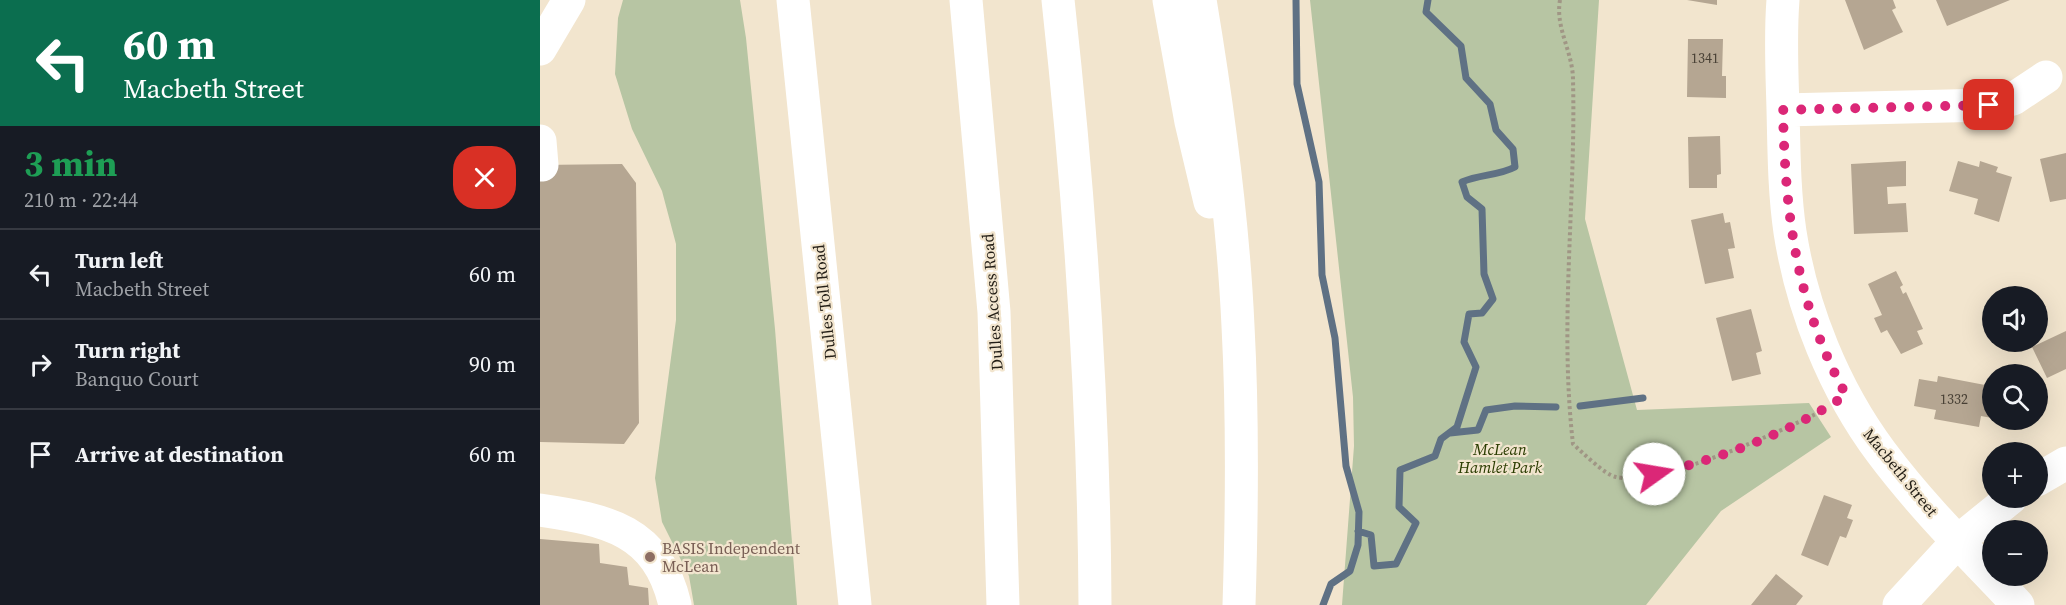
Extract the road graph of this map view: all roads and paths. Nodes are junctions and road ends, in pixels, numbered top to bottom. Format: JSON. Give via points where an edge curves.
{"nodes":[{"id":1,"x":569,"y":0,"type":"edge"},
{"id":2,"x":793,"y":0,"type":"edge"},
{"id":3,"x":966,"y":0,"type":"edge"},
{"id":4,"x":1058,"y":0,"type":"edge"},
{"id":5,"x":1169,"y":0,"type":"edge"},
{"id":6,"x":1200,"y":0,"type":"edge"},
{"id":7,"x":1560,"y":0,"type":"edge"},
{"id":8,"x":1784,"y":0,"type":"edge"},
{"id":9,"x":540,"y":49,"type":"edge"},
{"id":10,"x":2046,"y":77,"type":"dead end"},
{"id":11,"x":1783,"y":110,"type":"junction"},
{"id":12,"x":1238,"y":323,"type":"junction"},
{"id":13,"x":1846,"y":395,"type":"junction"},
{"id":14,"x":2066,"y":463,"type":"edge"},
{"id":15,"x":2048,"y":474,"type":"edge"},
{"id":16,"x":1999,"y":508,"type":"edge"},
{"id":17,"x":540,"y":510,"type":"edge"},
{"id":18,"x":1958,"y":541,"type":"junction"},
{"id":19,"x":675,"y":605,"type":"edge"},
{"id":20,"x":855,"y":605,"type":"edge"},
{"id":21,"x":1003,"y":605,"type":"edge"},
{"id":22,"x":1095,"y":605,"type":"edge"},
{"id":23,"x":1239,"y":605,"type":"edge"},
{"id":24,"x":1899,"y":605,"type":"edge"},
{"id":25,"x":2018,"y":605,"type":"edge"}],
"edges":[{"from":1,"to":9,"type":"main road"},
{"from":2,"to":20,"type":"main road","name":"Dulles Toll Road"},
{"from":3,"to":21,"type":"main road","name":"Dulles Access Road","via":[[994,312]]},
{"from":4,"to":22,"type":"main road","via":[[1086,328]]},
{"from":5,"to":12,"type":"main road","via":[[1191,122]]},
{"from":6,"to":12,"type":"main road","via":[[1229,206]]},
{"from":7,"to":13,"type":"path","via":[[1557,14],[1573,77],[1566,390],[1573,444],[1613,477],[1635,478],[1693,465],[1735,449],[1799,422]]},
{"from":8,"to":11,"type":"main road","name":"Macbeth Street"},
{"from":10,"to":11,"type":"main road","via":[[2013,99],[1989,105]]},
{"from":11,"to":13,"type":"main road","name":"Macbeth Street","via":[[1784,180],[1799,273],[1817,332]]},
{"from":12,"to":23,"type":"main road","via":[[1242,440]]},
{"from":13,"to":18,"type":"main road","name":"Macbeth Street","via":[[1881,452]]},
{"from":14,"to":15,"type":"main road"},
{"from":16,"to":18,"type":"main road"},
{"from":17,"to":19,"type":"main road","via":[[597,520],[636,538],[661,567]]},
{"from":18,"to":24,"type":"main road"},
{"from":18,"to":25,"type":"main road","name":"Macbeth Street"}]}
